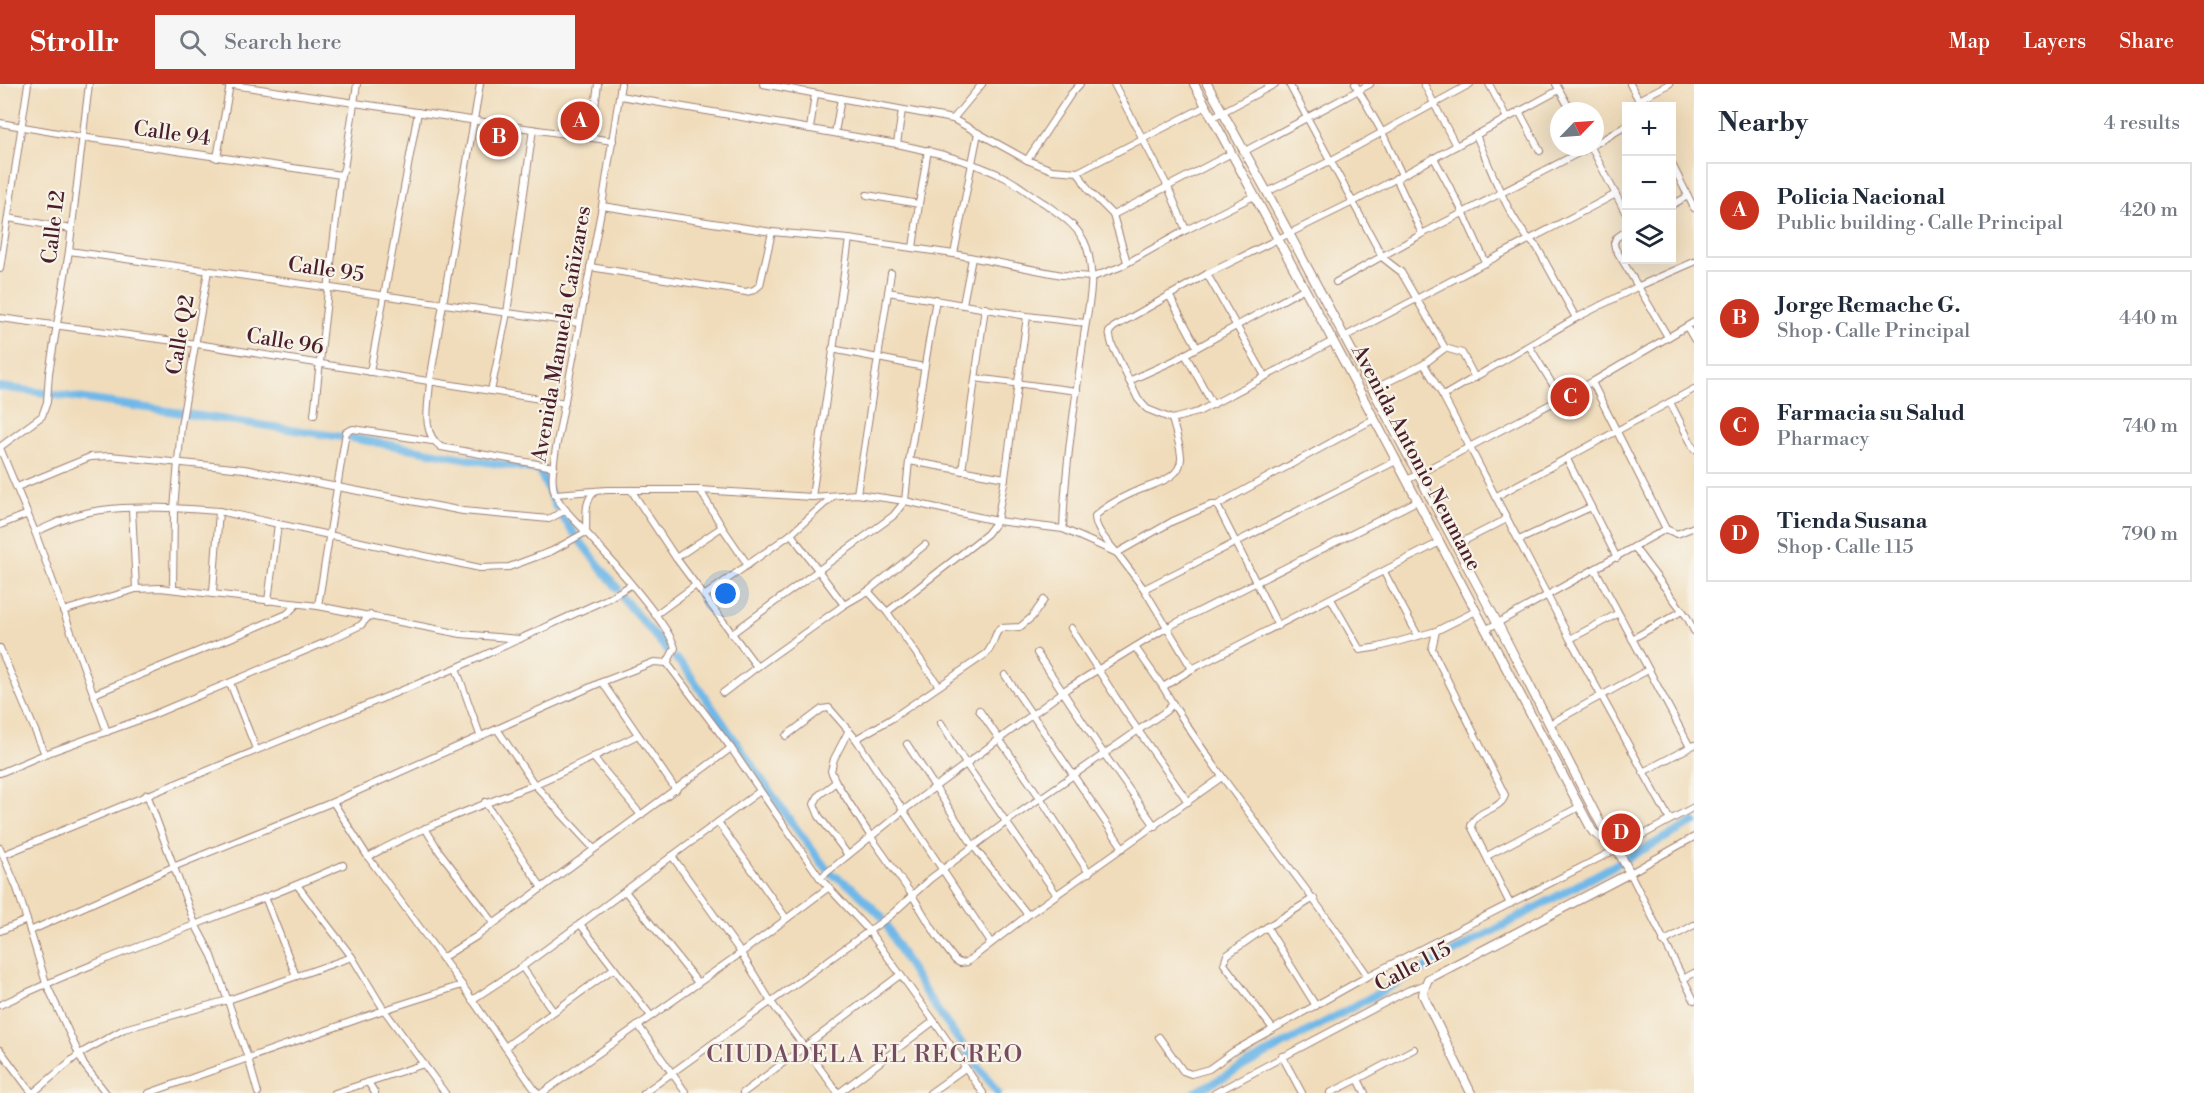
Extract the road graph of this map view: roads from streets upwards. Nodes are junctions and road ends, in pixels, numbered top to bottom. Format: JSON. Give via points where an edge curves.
{"nodes":[{"id":1,"x":28,"y":84,"type":"edge"},
{"id":2,"x":89,"y":84,"type":"edge"},
{"id":3,"x":228,"y":84,"type":"edge"},
{"id":4,"x":357,"y":84,"type":"edge"},
{"id":5,"x":480,"y":84,"type":"edge"},
{"id":6,"x":598,"y":84,"type":"edge"},
{"id":7,"x":621,"y":84,"type":"edge"},
{"id":8,"x":763,"y":84,"type":"edge"},
{"id":9,"x":982,"y":84,"type":"edge"},
{"id":10,"x":1080,"y":84,"type":"edge"},
{"id":11,"x":1114,"y":84,"type":"edge"},
{"id":12,"x":1194,"y":84,"type":"edge"},
{"id":13,"x":1207,"y":84,"type":"edge"},
{"id":14,"x":1275,"y":84,"type":"edge"},
{"id":15,"x":1289,"y":84,"type":"edge"},
{"id":16,"x":1370,"y":84,"type":"edge"},
{"id":17,"x":1424,"y":84,"type":"edge"},
{"id":18,"x":1470,"y":84,"type":"edge"},
{"id":19,"x":1489,"y":84,"type":"edge"},
{"id":20,"x":1630,"y":84,"type":"edge"},
{"id":21,"x":1669,"y":84,"type":"edge"},
{"id":22,"x":1356,"y":87,"type":"edge"},
{"id":23,"x":1558,"y":87,"type":"edge"},
{"id":24,"x":815,"y":94,"type":"junction"},
{"id":25,"x":620,"y":96,"type":"junction"},
{"id":26,"x":840,"y":98,"type":"junction"},
{"id":27,"x":1566,"y":102,"type":"edge"},
{"id":28,"x":1639,"y":102,"type":"edge"},
{"id":29,"x":1642,"y":102,"type":"edge"},
{"id":30,"x":354,"y":103,"type":"junction"},
{"id":31,"x":1435,"y":104,"type":"junction"},
{"id":32,"x":1206,"y":106,"type":"junction"},
{"id":33,"x":902,"y":110,"type":"junction"},
{"id":34,"x":1519,"y":111,"type":"junction"},
{"id":35,"x":418,"y":112,"type":"junction"},
{"id":36,"x":1222,"y":112,"type":"junction"},
{"id":37,"x":1211,"y":118,"type":"junction"},
{"id":38,"x":1308,"y":118,"type":"junction"},
{"id":39,"x":1507,"y":118,"type":"junction"},
{"id":40,"x":953,"y":119,"type":"junction"},
{"id":41,"x":474,"y":120,"type":"junction"},
{"id":42,"x":0,"y":123,"type":"edge"},
{"id":43,"x":22,"y":128,"type":"junction"},
{"id":44,"x":1622,"y":128,"type":"edge"},
{"id":45,"x":533,"y":129,"type":"junction"},
{"id":46,"x":810,"y":129,"type":"junction"},
{"id":47,"x":1382,"y":132,"type":"junction"},
{"id":48,"x":835,"y":133,"type":"junction"},
{"id":49,"x":978,"y":133,"type":"junction"},
{"id":50,"x":1476,"y":135,"type":"junction"},
{"id":51,"x":81,"y":137,"type":"junction"},
{"id":52,"x":591,"y":138,"type":"junction"},
{"id":53,"x":1142,"y":139,"type":"junction"},
{"id":54,"x":1604,"y":139,"type":"edge"},
{"id":55,"x":613,"y":141,"type":"junction"},
{"id":56,"x":897,"y":144,"type":"junction"},
{"id":57,"x":1456,"y":146,"type":"junction"},
{"id":58,"x":928,"y":150,"type":"junction"},
{"id":59,"x":1245,"y":151,"type":"junction"},
{"id":60,"x":1540,"y":151,"type":"dead end"},
{"id":61,"x":1230,"y":154,"type":"junction"},
{"id":62,"x":1573,"y":156,"type":"edge"},
{"id":63,"x":1595,"y":156,"type":"edge"},
{"id":64,"x":217,"y":158,"type":"junction"},
{"id":65,"x":1434,"y":158,"type":"junction"},
{"id":66,"x":1027,"y":160,"type":"junction"},
{"id":67,"x":1330,"y":161,"type":"junction"},
{"id":68,"x":973,"y":163,"type":"junction"},
{"id":69,"x":1078,"y":172,"type":"junction"},
{"id":70,"x":1676,"y":174,"type":"edge"},
{"id":71,"x":340,"y":175,"type":"junction"},
{"id":72,"x":1399,"y":177,"type":"junction"},
{"id":73,"x":1168,"y":187,"type":"junction"},
{"id":74,"x":1268,"y":192,"type":"junction"},
{"id":75,"x":1502,"y":193,"type":"junction"},
{"id":76,"x":1616,"y":194,"type":"junction"},
{"id":77,"x":867,"y":195,"type":"dead end"},
{"id":78,"x":1254,"y":196,"type":"junction"},
{"id":79,"x":1688,"y":196,"type":"junction"},
{"id":80,"x":1353,"y":202,"type":"junction"},
{"id":81,"x":1676,"y":202,"type":"edge"},
{"id":82,"x":919,"y":204,"type":"junction"},
{"id":83,"x":602,"y":206,"type":"junction"},
{"id":84,"x":1694,"y":207,"type":"edge"},
{"id":85,"x":1624,"y":210,"type":"edge"},
{"id":86,"x":1463,"y":212,"type":"junction"},
{"id":87,"x":1113,"y":215,"type":"junction"},
{"id":88,"x":8,"y":218,"type":"junction"},
{"id":89,"x":71,"y":230,"type":"junction"},
{"id":90,"x":1186,"y":230,"type":"junction"},
{"id":91,"x":772,"y":232,"type":"junction"},
{"id":92,"x":1289,"y":234,"type":"junction"},
{"id":93,"x":1422,"y":234,"type":"junction"},
{"id":94,"x":1622,"y":234,"type":"edge"},
{"id":95,"x":849,"y":239,"type":"junction"},
{"id":96,"x":1277,"y":240,"type":"junction"},
{"id":97,"x":1528,"y":240,"type":"junction"},
{"id":98,"x":913,"y":248,"type":"junction"},
{"id":99,"x":69,"y":251,"type":"junction"},
{"id":100,"x":954,"y":254,"type":"junction"},
{"id":101,"x":1622,"y":257,"type":"edge"},
{"id":102,"x":972,"y":258,"type":"junction"},
{"id":103,"x":1383,"y":258,"type":"junction"},
{"id":104,"x":1127,"y":262,"type":"junction"},
{"id":105,"x":1694,"y":262,"type":"edge"},
{"id":106,"x":1486,"y":263,"type":"junction"},
{"id":107,"x":1626,"y":264,"type":"edge"},
{"id":108,"x":590,"y":267,"type":"junction"},
{"id":109,"x":0,"y":269,"type":"edge"},
{"id":110,"x":208,"y":271,"type":"junction"},
{"id":111,"x":891,"y":273,"type":"dead end"},
{"id":112,"x":1207,"y":274,"type":"junction"},
{"id":113,"x":1093,"y":277,"type":"junction"},
{"id":114,"x":1336,"y":282,"type":"dead end"},
{"id":115,"x":1639,"y":286,"type":"junction"},
{"id":116,"x":329,"y":289,"type":"junction"},
{"id":117,"x":1303,"y":289,"type":"junction"},
{"id":118,"x":888,"y":292,"type":"junction"},
{"id":119,"x":386,"y":294,"type":"junction"},
{"id":120,"x":1170,"y":295,"type":"junction"},
{"id":121,"x":936,"y":299,"type":"junction"},
{"id":122,"x":1417,"y":300,"type":"junction"},
{"id":123,"x":442,"y":304,"type":"junction"},
{"id":124,"x":963,"y":304,"type":"junction"},
{"id":125,"x":985,"y":308,"type":"junction"},
{"id":126,"x":507,"y":313,"type":"junction"},
{"id":127,"x":1027,"y":316,"type":"junction"},
{"id":128,"x":0,"y":318,"type":"edge"},
{"id":129,"x":1576,"y":318,"type":"junction"},
{"id":130,"x":1694,"y":322,"type":"edge"},
{"id":131,"x":579,"y":323,"type":"junction"},
{"id":132,"x":1085,"y":323,"type":"junction"},
{"id":133,"x":55,"y":324,"type":"junction"},
{"id":134,"x":1235,"y":325,"type":"junction"},
{"id":135,"x":1687,"y":327,"type":"junction"},
{"id":136,"x":1344,"y":337,"type":"junction"},
{"id":137,"x":1668,"y":337,"type":"junction"},
{"id":138,"x":1694,"y":339,"type":"edge"},
{"id":139,"x":1333,"y":341,"type":"junction"},
{"id":140,"x":197,"y":344,"type":"junction"},
{"id":141,"x":1529,"y":346,"type":"junction"},
{"id":142,"x":1197,"y":347,"type":"junction"},
{"id":143,"x":1445,"y":348,"type":"junction"},
{"id":144,"x":832,"y":349,"type":"junction"},
{"id":145,"x":1185,"y":354,"type":"junction"},
{"id":146,"x":879,"y":357,"type":"junction"},
{"id":147,"x":318,"y":364,"type":"junction"},
{"id":148,"x":1424,"y":364,"type":"junction"},
{"id":149,"x":924,"y":367,"type":"junction"},
{"id":150,"x":370,"y":372,"type":"junction"},
{"id":151,"x":1265,"y":376,"type":"junction"},
{"id":152,"x":975,"y":378,"type":"junction"},
{"id":153,"x":1475,"y":378,"type":"junction"},
{"id":154,"x":430,"y":381,"type":"junction"},
{"id":155,"x":1129,"y":381,"type":"junction"},
{"id":156,"x":1592,"y":382,"type":"junction"},
{"id":157,"x":1017,"y":384,"type":"junction"},
{"id":158,"x":1694,"y":389,"type":"edge"},
{"id":159,"x":1372,"y":390,"type":"junction"},
{"id":160,"x":491,"y":391,"type":"junction"},
{"id":161,"x":1077,"y":391,"type":"junction"},
{"id":162,"x":1443,"y":396,"type":"junction"},
{"id":163,"x":1561,"y":399,"type":"junction"},
{"id":164,"x":1670,"y":402,"type":"junction"},
{"id":165,"x":565,"y":403,"type":"junction"},
{"id":166,"x":1213,"y":405,"type":"junction"},
{"id":167,"x":314,"y":415,"type":"dead end"},
{"id":168,"x":1374,"y":418,"type":"junction"},
{"id":169,"x":1172,"y":419,"type":"junction"},
{"id":170,"x":1615,"y":431,"type":"junction"},
{"id":171,"x":432,"y":441,"type":"junction"},
{"id":172,"x":0,"y":448,"type":"edge"},
{"id":173,"x":1469,"y":448,"type":"junction"},
{"id":174,"x":1694,"y":449,"type":"edge"},
{"id":175,"x":1567,"y":459,"type":"junction"},
{"id":176,"x":909,"y":461,"type":"junction"},
{"id":177,"x":1396,"y":461,"type":"junction"},
{"id":178,"x":179,"y":463,"type":"junction"},
{"id":179,"x":554,"y":467,"type":"junction"},
{"id":180,"x":962,"y":471,"type":"junction"},
{"id":181,"x":1418,"y":475,"type":"junction"},
{"id":182,"x":1005,"y":478,"type":"junction"},
{"id":183,"x":1407,"y":480,"type":"junction"},
{"id":184,"x":338,"y":486,"type":"junction"},
{"id":185,"x":17,"y":488,"type":"junction"},
{"id":186,"x":631,"y":490,"type":"junction"},
{"id":187,"x":700,"y":490,"type":"junction"},
{"id":188,"x":596,"y":491,"type":"junction"},
{"id":189,"x":555,"y":494,"type":"junction"},
{"id":190,"x":857,"y":494,"type":"junction"},
{"id":191,"x":1495,"y":496,"type":"junction"},
{"id":192,"x":812,"y":497,"type":"junction"},
{"id":193,"x":833,"y":497,"type":"junction"},
{"id":194,"x":905,"y":501,"type":"junction"},
{"id":195,"x":1417,"y":501,"type":"junction"},
{"id":196,"x":1217,"y":505,"type":"junction"},
{"id":197,"x":1591,"y":507,"type":"junction"},
{"id":198,"x":174,"y":508,"type":"junction"},
{"id":199,"x":132,"y":509,"type":"junction"},
{"id":200,"x":566,"y":510,"type":"junction"},
{"id":201,"x":219,"y":511,"type":"junction"},
{"id":202,"x":28,"y":514,"type":"junction"},
{"id":203,"x":1507,"y":519,"type":"junction"},
{"id":204,"x":997,"y":521,"type":"junction"},
{"id":205,"x":278,"y":524,"type":"junction"},
{"id":206,"x":0,"y":525,"type":"edge"},
{"id":207,"x":722,"y":527,"type":"junction"},
{"id":208,"x":1694,"y":527,"type":"edge"},
{"id":209,"x":1063,"y":529,"type":"junction"},
{"id":210,"x":1666,"y":529,"type":"junction"},
{"id":211,"x":36,"y":532,"type":"junction"},
{"id":212,"x":586,"y":532,"type":"junction"},
{"id":213,"x":791,"y":534,"type":"junction"},
{"id":214,"x":330,"y":536,"type":"junction"},
{"id":215,"x":1519,"y":540,"type":"junction"},
{"id":216,"x":1440,"y":542,"type":"junction"},
{"id":217,"x":1237,"y":544,"type":"junction"},
{"id":218,"x":925,"y":545,"type":"dead end"},
{"id":219,"x":1456,"y":545,"type":"junction"},
{"id":220,"x":1634,"y":547,"type":"junction"},
{"id":221,"x":1117,"y":552,"type":"junction"},
{"id":222,"x":676,"y":558,"type":"junction"},
{"id":223,"x":1617,"y":558,"type":"junction"},
{"id":224,"x":748,"y":564,"type":"junction"},
{"id":225,"x":1594,"y":569,"type":"junction"},
{"id":226,"x":819,"y":570,"type":"junction"},
{"id":227,"x":1384,"y":572,"type":"junction"},
{"id":228,"x":1255,"y":583,"type":"junction"},
{"id":229,"x":631,"y":585,"type":"junction"},
{"id":230,"x":696,"y":585,"type":"junction"},
{"id":231,"x":136,"y":589,"type":"junction"},
{"id":232,"x":173,"y":589,"type":"junction"},
{"id":233,"x":1143,"y":589,"type":"junction"},
{"id":234,"x":868,"y":591,"type":"junction"},
{"id":235,"x":213,"y":592,"type":"junction"},
{"id":236,"x":1547,"y":594,"type":"junction"},
{"id":237,"x":704,"y":596,"type":"junction"},
{"id":238,"x":1331,"y":599,"type":"junction"},
{"id":239,"x":1044,"y":600,"type":"dead end"},
{"id":240,"x":268,"y":601,"type":"junction"},
{"id":241,"x":296,"y":604,"type":"junction"},
{"id":242,"x":844,"y":605,"type":"junction"},
{"id":243,"x":318,"y":606,"type":"junction"},
{"id":244,"x":63,"y":611,"type":"junction"},
{"id":245,"x":1476,"y":611,"type":"junction"},
{"id":246,"x":1682,"y":611,"type":"junction"},
{"id":247,"x":887,"y":612,"type":"junction"},
{"id":248,"x":1617,"y":614,"type":"junction"},
{"id":249,"x":1694,"y":614,"type":"edge"},
{"id":250,"x":370,"y":615,"type":"junction"},
{"id":251,"x":655,"y":615,"type":"junction"},
{"id":252,"x":1687,"y":617,"type":"junction"},
{"id":253,"x":1497,"y":622,"type":"junction"},
{"id":254,"x":1278,"y":626,"type":"junction"},
{"id":255,"x":1071,"y":628,"type":"dead end"},
{"id":256,"x":1166,"y":628,"type":"junction"},
{"id":257,"x":1485,"y":630,"type":"junction"},
{"id":258,"x":1436,"y":631,"type":"junction"},
{"id":259,"x":1694,"y":631,"type":"edge"},
{"id":260,"x":731,"y":634,"type":"junction"},
{"id":261,"x":1418,"y":636,"type":"junction"},
{"id":262,"x":521,"y":639,"type":"junction"},
{"id":263,"x":1570,"y":639,"type":"junction"},
{"id":264,"x":1632,"y":639,"type":"junction"},
{"id":265,"x":1135,"y":646,"type":"junction"},
{"id":266,"x":0,"y":648,"type":"edge"},
{"id":267,"x":1037,"y":653,"type":"dead end"},
{"id":268,"x":669,"y":660,"type":"junction"},
{"id":269,"x":757,"y":667,"type":"junction"},
{"id":270,"x":456,"y":668,"type":"junction"},
{"id":271,"x":1192,"y":669,"type":"junction"},
{"id":272,"x":1098,"y":670,"type":"junction"},
{"id":273,"x":1648,"y":670,"type":"junction"},
{"id":274,"x":1005,"y":675,"type":"dead end"},
{"id":275,"x":230,"y":682,"type":"junction"},
{"id":276,"x":602,"y":682,"type":"junction"},
{"id":277,"x":939,"y":686,"type":"junction"},
{"id":278,"x":1163,"y":687,"type":"junction"},
{"id":279,"x":1063,"y":692,"type":"junction"},
{"id":280,"x":723,"y":693,"type":"dead end"},
{"id":281,"x":94,"y":694,"type":"junction"},
{"id":282,"x":1601,"y":696,"type":"junction"},
{"id":283,"x":1173,"y":704,"type":"junction"},
{"id":284,"x":979,"y":710,"type":"dead end"},
{"id":285,"x":1031,"y":716,"type":"junction"},
{"id":286,"x":941,"y":723,"type":"dead end"},
{"id":287,"x":1550,"y":724,"type":"junction"},
{"id":288,"x":497,"y":729,"type":"junction"},
{"id":289,"x":849,"y":730,"type":"junction"},
{"id":290,"x":1138,"y":731,"type":"junction"},
{"id":291,"x":107,"y":732,"type":"junction"},
{"id":292,"x":480,"y":735,"type":"junction"},
{"id":293,"x":638,"y":735,"type":"junction"},
{"id":294,"x":786,"y":736,"type":"dead end"},
{"id":295,"x":856,"y":739,"type":"junction"},
{"id":296,"x":999,"y":740,"type":"junction"},
{"id":297,"x":907,"y":744,"type":"dead end"},
{"id":298,"x":1692,"y":746,"type":"edge"},
{"id":299,"x":731,"y":748,"type":"junction"},
{"id":300,"x":256,"y":749,"type":"junction"},
{"id":301,"x":45,"y":754,"type":"junction"},
{"id":302,"x":1104,"y":754,"type":"junction"},
{"id":303,"x":593,"y":757,"type":"junction"},
{"id":304,"x":966,"y":764,"type":"junction"},
{"id":305,"x":1643,"y":772,"type":"junction"},
{"id":306,"x":0,"y":773,"type":"edge"},
{"id":307,"x":1074,"y":776,"type":"junction"},
{"id":308,"x":1222,"y":777,"type":"junction"},
{"id":309,"x":836,"y":782,"type":"junction"},
{"id":310,"x":534,"y":784,"type":"junction"},
{"id":311,"x":934,"y":788,"type":"junction"},
{"id":312,"x":676,"y":790,"type":"junction"},
{"id":313,"x":760,"y":791,"type":"junction"},
{"id":314,"x":147,"y":794,"type":"junction"},
{"id":315,"x":1041,"y":799,"type":"junction"},
{"id":316,"x":333,"y":802,"type":"junction"},
{"id":317,"x":485,"y":802,"type":"junction"},
{"id":318,"x":1188,"y":802,"type":"junction"},
{"id":319,"x":1580,"y":807,"type":"junction"},
{"id":320,"x":1694,"y":807,"type":"edge"},
{"id":321,"x":904,"y":810,"type":"junction"},
{"id":322,"x":641,"y":815,"type":"junction"},
{"id":323,"x":1670,"y":820,"type":"junction"},
{"id":324,"x":718,"y":822,"type":"junction"},
{"id":325,"x":1006,"y":822,"type":"junction"},
{"id":326,"x":1155,"y":826,"type":"junction"},
{"id":327,"x":425,"y":828,"type":"junction"},
{"id":328,"x":871,"y":837,"type":"junction"},
{"id":329,"x":1694,"y":837,"type":"edge"},
{"id":330,"x":974,"y":847,"type":"junction"},
{"id":331,"x":1123,"y":848,"type":"junction"},
{"id":332,"x":1616,"y":848,"type":"junction"},
{"id":333,"x":594,"y":849,"type":"junction"},
{"id":334,"x":1,"y":851,"type":"edge"},
{"id":335,"x":848,"y":855,"type":"junction"},
{"id":336,"x":368,"y":856,"type":"junction"},
{"id":337,"x":672,"y":856,"type":"junction"},
{"id":338,"x":1487,"y":856,"type":"junction"},
{"id":339,"x":343,"y":865,"type":"dead end"},
{"id":340,"x":173,"y":867,"type":"junction"},
{"id":341,"x":943,"y":870,"type":"junction"},
{"id":342,"x":1629,"y":871,"type":"junction"},
{"id":343,"x":1089,"y":873,"type":"junction"},
{"id":344,"x":820,"y":878,"type":"junction"},
{"id":345,"x":297,"y":885,"type":"junction"},
{"id":346,"x":829,"y":887,"type":"junction"},
{"id":347,"x":542,"y":888,"type":"junction"},
{"id":348,"x":625,"y":891,"type":"junction"},
{"id":349,"x":912,"y":894,"type":"junction"},
{"id":350,"x":1058,"y":895,"type":"junction"},
{"id":351,"x":265,"y":897,"type":"junction"},
{"id":352,"x":1314,"y":898,"type":"junction"},
{"id":353,"x":1510,"y":904,"type":"junction"},
{"id":354,"x":1028,"y":915,"type":"junction"},
{"id":355,"x":786,"y":918,"type":"junction"},
{"id":356,"x":27,"y":920,"type":"junction"},
{"id":357,"x":195,"y":924,"type":"junction"},
{"id":358,"x":494,"y":924,"type":"junction"},
{"id":359,"x":580,"y":924,"type":"junction"},
{"id":360,"x":1694,"y":925,"type":"edge"},
{"id":361,"x":1267,"y":927,"type":"junction"},
{"id":362,"x":0,"y":931,"type":"edge"},
{"id":363,"x":30,"y":931,"type":"junction"},
{"id":364,"x":869,"y":931,"type":"junction"},
{"id":365,"x":1663,"y":942,"type":"junction"},
{"id":366,"x":991,"y":943,"type":"junction"},
{"id":367,"x":741,"y":953,"type":"junction"},
{"id":368,"x":352,"y":957,"type":"junction"},
{"id":369,"x":442,"y":958,"type":"junction"},
{"id":370,"x":522,"y":967,"type":"junction"},
{"id":371,"x":613,"y":969,"type":"junction"},
{"id":372,"x":1694,"y":973,"type":"edge"},
{"id":373,"x":900,"y":975,"type":"junction"},
{"id":374,"x":296,"y":976,"type":"junction"},
{"id":375,"x":1368,"y":976,"type":"junction"},
{"id":376,"x":1683,"y":979,"type":"junction"},
{"id":377,"x":46,"y":983,"type":"junction"},
{"id":378,"x":698,"y":983,"type":"junction"},
{"id":379,"x":1426,"y":984,"type":"junction"},
{"id":380,"x":462,"y":985,"type":"junction"},
{"id":381,"x":228,"y":1000,"type":"junction"},
{"id":382,"x":472,"y":1000,"type":"junction"},
{"id":383,"x":1694,"y":1000,"type":"edge"},
{"id":384,"x":771,"y":1002,"type":"junction"},
{"id":385,"x":0,"y":1005,"type":"edge"},
{"id":386,"x":1316,"y":1006,"type":"junction"},
{"id":387,"x":384,"y":1010,"type":"junction"},
{"id":388,"x":553,"y":1011,"type":"junction"},
{"id":389,"x":651,"y":1016,"type":"junction"},
{"id":390,"x":934,"y":1021,"type":"junction"},
{"id":391,"x":638,"y":1025,"type":"junction"},
{"id":392,"x":1273,"y":1029,"type":"junction"},
{"id":393,"x":1159,"y":1037,"type":"dead end"},
{"id":394,"x":505,"y":1047,"type":"junction"},
{"id":395,"x":804,"y":1048,"type":"junction"},
{"id":396,"x":1414,"y":1049,"type":"dead end"},
{"id":397,"x":1,"y":1053,"type":"edge"},
{"id":398,"x":79,"y":1054,"type":"junction"},
{"id":399,"x":1282,"y":1056,"type":"junction"},
{"id":400,"x":248,"y":1058,"type":"junction"},
{"id":401,"x":424,"y":1064,"type":"junction"},
{"id":402,"x":965,"y":1068,"type":"junction"},
{"id":403,"x":672,"y":1074,"type":"junction"},
{"id":404,"x":1358,"y":1078,"type":"junction"},
{"id":405,"x":368,"y":1082,"type":"junction"},
{"id":406,"x":33,"y":1093,"type":"edge"},
{"id":407,"x":106,"y":1093,"type":"edge"},
{"id":408,"x":149,"y":1093,"type":"edge"},
{"id":409,"x":258,"y":1093,"type":"edge"},
{"id":410,"x":335,"y":1093,"type":"edge"},
{"id":411,"x":375,"y":1093,"type":"edge"},
{"id":412,"x":445,"y":1093,"type":"edge"},
{"id":413,"x":537,"y":1093,"type":"edge"},
{"id":414,"x":542,"y":1093,"type":"edge"},
{"id":415,"x":644,"y":1093,"type":"edge"},
{"id":416,"x":686,"y":1093,"type":"edge"},
{"id":417,"x":743,"y":1093,"type":"edge"},
{"id":418,"x":838,"y":1093,"type":"edge"},
{"id":419,"x":930,"y":1093,"type":"edge"},
{"id":420,"x":983,"y":1093,"type":"edge"},
{"id":421,"x":1215,"y":1093,"type":"edge"},
{"id":422,"x":1302,"y":1093,"type":"edge"},
{"id":423,"x":1330,"y":1093,"type":"edge"},
{"id":424,"x":1365,"y":1093,"type":"edge"},
{"id":425,"x":1471,"y":1093,"type":"edge"}],
"edges":[{"from":1,"to":43,"type":"street"},
{"from":2,"to":51,"type":"street","name":"Calle 12"},
{"from":3,"to":30,"type":"street"},
{"from":3,"to":64,"type":"street"},
{"from":4,"to":30,"type":"street"},
{"from":5,"to":41,"type":"street"},
{"from":6,"to":52,"type":"street"},
{"from":7,"to":25,"type":"street","name":"Avenida Manuela Cañizares"},
{"from":8,"to":24,"type":"street"},
{"from":9,"to":40,"type":"street"},
{"from":10,"to":66,"type":"street"},
{"from":11,"to":53,"type":"street"},
{"from":12,"to":32,"type":"street","name":"Avenida Antonio Neumane"},
{"from":13,"to":36,"type":"street","name":"Avenida Antonio Neumane"},
{"from":14,"to":36,"type":"street"},
{"from":15,"to":38,"type":"street"},
{"from":16,"to":22,"type":"street"},
{"from":17,"to":31,"type":"street"},
{"from":18,"to":31,"type":"street"},
{"from":19,"to":39,"type":"street"},
{"from":20,"to":28,"type":"street"},
{"from":21,"to":29,"type":"street"},
{"from":22,"to":38,"type":"street"},
{"from":22,"to":47,"type":"street"},
{"from":23,"to":27,"type":"street"},
{"from":23,"to":34,"type":"street"},
{"from":24,"to":26,"type":"street"},
{"from":24,"to":46,"type":"street"},
{"from":25,"to":46,"type":"street"},
{"from":25,"to":55,"type":"street","name":"Avenida Manuela Cañizares"},
{"from":26,"to":33,"type":"street"},
{"from":26,"to":48,"type":"street"},
{"from":30,"to":35,"type":"street"},
{"from":30,"to":71,"type":"street"},
{"from":31,"to":47,"type":"street"},
{"from":31,"to":57,"type":"street"},
{"from":32,"to":37,"type":"street","name":"Avenida Antonio Neumane"},
{"from":32,"to":53,"type":"street"},
{"from":33,"to":40,"type":"street"},
{"from":33,"to":56,"type":"street"},
{"from":34,"to":39,"type":"street"},
{"from":34,"to":60,"type":"street"},
{"from":35,"to":41,"type":"street"},
{"from":35,"to":119,"type":"street"},
{"from":36,"to":37,"type":"street"},
{"from":36,"to":59,"type":"street","name":"Avenida Antonio Neumane"},
{"from":37,"to":61,"type":"street","name":"Avenida Antonio Neumane"},
{"from":38,"to":59,"type":"street"},
{"from":38,"to":67,"type":"street"},
{"from":39,"to":50,"type":"street"},
{"from":40,"to":49,"type":"street"},
{"from":41,"to":45,"type":"street"},
{"from":41,"to":123,"type":"street"},
{"from":42,"to":43,"type":"street","name":"Calle 94"},
{"from":43,"to":51,"type":"street","name":"Calle 94"},
{"from":43,"to":88,"type":"street"},
{"from":44,"to":54,"type":"street"},
{"from":45,"to":52,"type":"street"},
{"from":45,"to":126,"type":"street"},
{"from":46,"to":48,"type":"street"},
{"from":47,"to":67,"type":"street"},
{"from":47,"to":72,"type":"street"},
{"from":48,"to":56,"type":"street"},
{"from":49,"to":66,"type":"street"},
{"from":49,"to":68,"type":"street"},
{"from":50,"to":57,"type":"street"},
{"from":50,"to":75,"type":"street"},
{"from":51,"to":64,"type":"street","name":"Calle 94"},
{"from":51,"to":89,"type":"street","name":"Calle 12"},
{"from":52,"to":55,"type":"street"},
{"from":53,"to":69,"type":"street"},
{"from":53,"to":73,"type":"street"},
{"from":55,"to":83,"type":"street","name":"Avenida Manuela Cañizares"},
{"from":56,"to":58,"type":"street"},
{"from":57,"to":65,"type":"street"},
{"from":58,"to":68,"type":"street"},
{"from":58,"to":82,"type":"street"},
{"from":59,"to":74,"type":"street","name":"Avenida Antonio Neumane"},
{"from":61,"to":73,"type":"street"},
{"from":61,"to":78,"type":"street","name":"Avenida Antonio Neumane"},
{"from":62,"to":75,"type":"street"},
{"from":63,"to":76,"type":"street"},
{"from":64,"to":71,"type":"street","name":"Calle 94"},
{"from":65,"to":72,"type":"street"},
{"from":65,"to":86,"type":"street"},
{"from":66,"to":69,"type":"street","via":[[1052,170]]},
{"from":67,"to":74,"type":"street"},
{"from":67,"to":80,"type":"street"},
{"from":68,"to":100,"type":"street"},
{"from":68,"to":113,"type":"street","via":[[1007,179],[1066,219],[1086,247]]},
{"from":69,"to":87,"type":"street","via":[[1089,191]]},
{"from":70,"to":79,"type":"street"},
{"from":71,"to":116,"type":"street"},
{"from":72,"to":80,"type":"street"},
{"from":72,"to":93,"type":"street"},
{"from":73,"to":87,"type":"street"},
{"from":73,"to":90,"type":"street"},
{"from":74,"to":92,"type":"street","name":"Avenida Antonio Neumane"},
{"from":75,"to":86,"type":"street"},
{"from":75,"to":97,"type":"street"},
{"from":76,"to":85,"type":"street"},
{"from":76,"to":97,"type":"street"},
{"from":77,"to":82,"type":"street"},
{"from":78,"to":90,"type":"street"},
{"from":78,"to":96,"type":"street","name":"Avenida Antonio Neumane"},
{"from":79,"to":81,"type":"street"},
{"from":79,"to":84,"type":"street"},
{"from":80,"to":92,"type":"street"},
{"from":80,"to":103,"type":"street"},
{"from":82,"to":98,"type":"street"},
{"from":83,"to":91,"type":"street"},
{"from":83,"to":108,"type":"street","name":"Avenida Manuela Cañizares"},
{"from":86,"to":93,"type":"street"},
{"from":86,"to":106,"type":"street"},
{"from":87,"to":104,"type":"street"},
{"from":88,"to":89,"type":"street"},
{"from":88,"to":109,"type":"street"},
{"from":89,"to":99,"type":"street","name":"Calle 12"},
{"from":90,"to":104,"type":"street"},
{"from":91,"to":95,"type":"street"},
{"from":91,"to":108,"type":"street","via":[[760,285],[746,292]]},
{"from":92,"to":96,"type":"street"},
{"from":92,"to":136,"type":"street","name":"Avenida Antonio Neumane"},
{"from":93,"to":103,"type":"street"},
{"from":94,"to":101,"type":"street","via":[[1614,243]]},
{"from":95,"to":98,"type":"street"},
{"from":95,"to":144,"type":"street"},
{"from":96,"to":112,"type":"street"},
{"from":96,"to":117,"type":"street","name":"Avenida Antonio Neumane"},
{"from":97,"to":106,"type":"street"},
{"from":97,"to":129,"type":"street","via":[[1537,247]]},
{"from":98,"to":100,"type":"street"},
{"from":99,"to":110,"type":"street","name":"Calle 95"},
{"from":99,"to":133,"type":"street","name":"Calle 12"},
{"from":100,"to":102,"type":"street"},
{"from":102,"to":113,"type":"street"},
{"from":102,"to":124,"type":"street"},
{"from":103,"to":114,"type":"street"},
{"from":103,"to":122,"type":"street","via":[[1401,272]]},
{"from":104,"to":113,"type":"street"},
{"from":105,"to":115,"type":"street"},
{"from":106,"to":122,"type":"street"},
{"from":107,"to":115,"type":"street"},
{"from":108,"to":131,"type":"street","name":"Avenida Manuela Cañizares"},
{"from":110,"to":116,"type":"street","name":"Calle 95"},
{"from":110,"to":140,"type":"street","name":"Calle Q2"},
{"from":111,"to":118,"type":"street"},
{"from":112,"to":120,"type":"street"},
{"from":112,"to":134,"type":"street"},
{"from":113,"to":132,"type":"street"},
{"from":115,"to":129,"type":"street"},
{"from":115,"to":137,"type":"street"},
{"from":116,"to":119,"type":"street","name":"Calle 95"},
{"from":116,"to":147,"type":"street"},
{"from":117,"to":134,"type":"street"},
{"from":117,"to":139,"type":"street","name":"Avenida Antonio Neumane"},
{"from":118,"to":121,"type":"street"},
{"from":118,"to":146,"type":"street"},
{"from":119,"to":123,"type":"street","name":"Calle 95"},
{"from":119,"to":150,"type":"street"},
{"from":120,"to":142,"type":"street"},
{"from":120,"to":155,"type":"street","via":[[1109,332]]},
{"from":121,"to":124,"type":"street"},
{"from":121,"to":149,"type":"street"},
{"from":122,"to":136,"type":"street"},
{"from":122,"to":143,"type":"street"},
{"from":123,"to":126,"type":"street","name":"Calle 95"},
{"from":123,"to":154,"type":"street"},
{"from":124,"to":125,"type":"street"},
{"from":125,"to":127,"type":"street"},
{"from":125,"to":152,"type":"street"},
{"from":126,"to":131,"type":"street","name":"Calle 95"},
{"from":126,"to":160,"type":"street"},
{"from":127,"to":132,"type":"street"},
{"from":127,"to":157,"type":"street"},
{"from":128,"to":133,"type":"street","name":"Calle 96"},
{"from":129,"to":141,"type":"street"},
{"from":130,"to":135,"type":"street"},
{"from":131,"to":165,"type":"street","name":"Avenida Manuela Cañizares"},
{"from":132,"to":161,"type":"street"},
{"from":133,"to":140,"type":"street","name":"Calle 96"},
{"from":133,"to":172,"type":"street","name":"Calle 12","via":[[42,416]]},
{"from":134,"to":142,"type":"street"},
{"from":134,"to":151,"type":"street"},
{"from":135,"to":137,"type":"street"},
{"from":135,"to":138,"type":"street"},
{"from":136,"to":159,"type":"street","name":"Avenida Antonio Neumane"},
{"from":137,"to":156,"type":"street"},
{"from":139,"to":151,"type":"street"},
{"from":139,"to":168,"type":"street","name":"Avenida Antonio Neumane"},
{"from":140,"to":147,"type":"street","name":"Calle 96"},
{"from":140,"to":178,"type":"street","name":"Calle Q2","via":[[181,426]]},
{"from":141,"to":153,"type":"street"},
{"from":141,"to":163,"type":"street"},
{"from":142,"to":145,"type":"street"},
{"from":143,"to":148,"type":"street"},
{"from":143,"to":153,"type":"street","via":[[1462,352]]},
{"from":144,"to":146,"type":"street"},
{"from":144,"to":192,"type":"street"},
{"from":145,"to":155,"type":"street"},
{"from":145,"to":166,"type":"street"},
{"from":146,"to":149,"type":"street"},
{"from":146,"to":190,"type":"street"},
{"from":147,"to":150,"type":"street","name":"Calle 96"},
{"from":147,"to":167,"type":"street"},
{"from":148,"to":159,"type":"street"},
{"from":148,"to":162,"type":"street"},
{"from":149,"to":176,"type":"street"},
{"from":150,"to":154,"type":"street","name":"Calle 96"},
{"from":151,"to":166,"type":"street"},
{"from":152,"to":157,"type":"street"},
{"from":152,"to":180,"type":"street"},
{"from":153,"to":162,"type":"street"},
{"from":154,"to":160,"type":"street","name":"Calle 96"},
{"from":154,"to":171,"type":"street","via":[[427,429]]},
{"from":155,"to":169,"type":"street","via":[[1147,409]]},
{"from":156,"to":163,"type":"street"},
{"from":156,"to":170,"type":"street"},
{"from":157,"to":161,"type":"street"},
{"from":157,"to":182,"type":"street"},
{"from":158,"to":164,"type":"street"},
{"from":159,"to":181,"type":"street","name":"Avenida Antonio Neumane"},
{"from":160,"to":165,"type":"street","name":"Calle 96"},
{"from":161,"to":209,"type":"street"},
{"from":162,"to":173,"type":"street"},
{"from":163,"to":173,"type":"street"},
{"from":164,"to":170,"type":"street"},
{"from":164,"to":174,"type":"street"},
{"from":165,"to":179,"type":"street","name":"Avenida Manuela Cañizares"},
{"from":166,"to":169,"type":"street"},
{"from":168,"to":177,"type":"street","name":"Avenida Antonio Neumane"},
{"from":168,"to":196,"type":"street"},
{"from":169,"to":221,"type":"street","via":[[1181,456],[1174,474],[1131,493],[1095,516],[1101,532]]},
{"from":170,"to":175,"type":"street"},
{"from":170,"to":210,"type":"street"},
{"from":171,"to":179,"type":"street","via":[[441,447]]},
{"from":171,"to":184,"type":"street","via":[[350,430],[346,432]]},
{"from":172,"to":185,"type":"street"},
{"from":173,"to":181,"type":"street"},
{"from":173,"to":191,"type":"street"},
{"from":175,"to":191,"type":"street"},
{"from":175,"to":197,"type":"street"},
{"from":176,"to":180,"type":"street"},
{"from":176,"to":194,"type":"street"},
{"from":177,"to":183,"type":"street","name":"Avenida Antonio Neumane"},
{"from":177,"to":217,"type":"street"},
{"from":178,"to":184,"type":"street","via":[[244,469]]},
{"from":178,"to":185,"type":"street","via":[[90,457]]},
{"from":178,"to":198,"type":"street","name":"Calle Q2"},
{"from":179,"to":189,"type":"street","name":"Avenida Manuela Cañizares"},
{"from":180,"to":182,"type":"street"},
{"from":181,"to":183,"type":"street"},
{"from":181,"to":219,"type":"street","name":"Avenida Antonio Neumane"},
{"from":182,"to":204,"type":"street"},
{"from":183,"to":195,"type":"street","name":"Avenida Antonio Neumane"},
{"from":184,"to":200,"type":"street","via":[[463,511],[518,517],[549,519]]},
{"from":184,"to":214,"type":"street"},
{"from":185,"to":202,"type":"street"},
{"from":186,"to":187,"type":"street"},
{"from":186,"to":188,"type":"street"},
{"from":186,"to":222,"type":"street"},
{"from":187,"to":192,"type":"street"},
{"from":187,"to":207,"type":"street"},
{"from":188,"to":189,"type":"street"},
{"from":188,"to":212,"type":"street","via":[[586,507]]},
{"from":189,"to":200,"type":"street","name":"Avenida Manuela Cañizares"},
{"from":190,"to":193,"type":"street"},
{"from":190,"to":194,"type":"street"},
{"from":191,"to":203,"type":"street"},
{"from":192,"to":193,"type":"street"},
{"from":193,"to":213,"type":"street"},
{"from":194,"to":204,"type":"street"},
{"from":194,"to":226,"type":"street","via":[[893,516]]},
{"from":195,"to":216,"type":"street","name":"Avenida Antonio Neumane"},
{"from":195,"to":228,"type":"street"},
{"from":196,"to":217,"type":"street"},
{"from":196,"to":221,"type":"street","via":[[1173,521]]},
{"from":197,"to":215,"type":"street"},
{"from":197,"to":223,"type":"street"},
{"from":198,"to":199,"type":"street"},
{"from":198,"to":201,"type":"street"},
{"from":198,"to":232,"type":"street","name":"Calle Q2"},
{"from":199,"to":211,"type":"street","via":[[75,515]]},
{"from":199,"to":231,"type":"street"},
{"from":200,"to":212,"type":"street","name":"Avenida Manuela Cañizares"},
{"from":201,"to":205,"type":"street"},
{"from":201,"to":235,"type":"street"},
{"from":202,"to":206,"type":"street"},
{"from":202,"to":211,"type":"street"},
{"from":203,"to":215,"type":"street"},
{"from":203,"to":219,"type":"street"},
{"from":204,"to":209,"type":"street"},
{"from":204,"to":247,"type":"street","via":[[987,534]]},
{"from":205,"to":214,"type":"street"},
{"from":205,"to":240,"type":"street"},
{"from":207,"to":222,"type":"street"},
{"from":207,"to":224,"type":"street"},
{"from":208,"to":210,"type":"street","via":[[1677,534]]},
{"from":209,"to":221,"type":"street"},
{"from":210,"to":220,"type":"street"},
{"from":211,"to":244,"type":"street"},
{"from":212,"to":214,"type":"street","via":[[552,551],[509,567],[480,568]]},
{"from":212,"to":229,"type":"street","name":"Avenida Manuela Cañizares"},
{"from":213,"to":224,"type":"street"},
{"from":213,"to":226,"type":"street"},
{"from":214,"to":243,"type":"street"},
{"from":215,"to":236,"type":"street"},
{"from":216,"to":227,"type":"street"},
{"from":216,"to":245,"type":"street","name":"Avenida Antonio Neumane"},
{"from":217,"to":228,"type":"street"},
{"from":217,"to":233,"type":"street"},
{"from":218,"to":234,"type":"street"},
{"from":219,"to":253,"type":"street","name":"Avenida Antonio Neumane"},
{"from":220,"to":223,"type":"street"},
{"from":220,"to":246,"type":"street"},
{"from":221,"to":233,"type":"street"},
{"from":222,"to":230,"type":"street"},
{"from":223,"to":225,"type":"street"},
{"from":224,"to":237,"type":"street"},
{"from":225,"to":236,"type":"street"},
{"from":225,"to":248,"type":"street"},
{"from":226,"to":242,"type":"street"},
{"from":226,"to":260,"type":"street"},
{"from":227,"to":238,"type":"street"},
{"from":227,"to":261,"type":"street"},
{"from":228,"to":254,"type":"street"},
{"from":228,"to":256,"type":"street"},
{"from":229,"to":251,"type":"street","name":"Avenida Manuela Cañizares"},
{"from":229,"to":262,"type":"street"},
{"from":230,"to":237,"type":"street"},
{"from":230,"to":251,"type":"street"},
{"from":231,"to":232,"type":"street"},
{"from":231,"to":244,"type":"street"},
{"from":232,"to":235,"type":"street"},
{"from":233,"to":256,"type":"street"},
{"from":234,"to":242,"type":"street"},
{"from":234,"to":247,"type":"street"},
{"from":235,"to":240,"type":"street"},
{"from":236,"to":253,"type":"street"},
{"from":236,"to":263,"type":"street"},
{"from":237,"to":260,"type":"street"},
{"from":238,"to":254,"type":"street"},
{"from":238,"to":261,"type":"street","via":[[1360,650]]},
{"from":239,"to":277,"type":"street","via":[[1020,627],[1000,628],[992,648]]},
{"from":240,"to":241,"type":"street"},
{"from":241,"to":243,"type":"street"},
{"from":241,"to":281,"type":"street","via":[[287,614]]},
{"from":242,"to":269,"type":"street"},
{"from":243,"to":250,"type":"street"},
{"from":244,"to":281,"type":"street"},
{"from":245,"to":257,"type":"street","name":"Avenida Antonio Neumane"},
{"from":245,"to":258,"type":"street"},
{"from":246,"to":252,"type":"street"},
{"from":246,"to":264,"type":"street"},
{"from":247,"to":277,"type":"street"},
{"from":248,"to":263,"type":"street"},
{"from":248,"to":264,"type":"street"},
{"from":249,"to":252,"type":"street"},
{"from":250,"to":262,"type":"street","via":[[461,634]]},
{"from":250,"to":275,"type":"street","via":[[361,625],[326,642]]},
{"from":251,"to":268,"type":"street","name":"Avenida Manuela Cañizares","via":[[674,644]]},
{"from":252,"to":259,"type":"street"},
{"from":253,"to":257,"type":"street"},
{"from":253,"to":287,"type":"street","name":"Avenida Antonio Neumane"},
{"from":254,"to":271,"type":"street"},
{"from":255,"to":272,"type":"street"},
{"from":256,"to":265,"type":"street"},
{"from":256,"to":271,"type":"street"},
{"from":257,"to":319,"type":"street","name":"Avenida Antonio Neumane"},
{"from":258,"to":261,"type":"street"},
{"from":258,"to":338,"type":"street","via":[[1432,649],[1505,795],[1502,802],[1475,817],[1472,823],[1473,833]]},
{"from":260,"to":269,"type":"street"},
{"from":262,"to":270,"type":"street"},
{"from":263,"to":282,"type":"street"},
{"from":264,"to":273,"type":"street"},
{"from":265,"to":272,"type":"street"},
{"from":265,"to":278,"type":"street"},
{"from":266,"to":301,"type":"street"},
{"from":267,"to":279,"type":"street"},
{"from":268,"to":276,"type":"street"},
{"from":268,"to":299,"type":"street"},
{"from":269,"to":280,"type":"street"},
{"from":270,"to":292,"type":"street"},
{"from":270,"to":300,"type":"street"},
{"from":271,"to":278,"type":"street"},
{"from":272,"to":279,"type":"street"},
{"from":272,"to":290,"type":"street"},
{"from":273,"to":282,"type":"street"},
{"from":273,"to":298,"type":"street"},
{"from":274,"to":285,"type":"street"},
{"from":275,"to":291,"type":"street"},
{"from":275,"to":300,"type":"street"},
{"from":276,"to":288,"type":"street"},
{"from":276,"to":293,"type":"street"},
{"from":277,"to":295,"type":"street"},
{"from":278,"to":283,"type":"street"},
{"from":279,"to":285,"type":"street"},
{"from":279,"to":302,"type":"street"},
{"from":281,"to":291,"type":"street"},
{"from":282,"to":287,"type":"street"},
{"from":282,"to":305,"type":"street"},
{"from":283,"to":290,"type":"street"},
{"from":283,"to":308,"type":"street"},
{"from":284,"to":296,"type":"street"},
{"from":285,"to":296,"type":"street"},
{"from":285,"to":307,"type":"street"},
{"from":286,"to":304,"type":"street"},
{"from":287,"to":332,"type":"street","name":"Avenida Antonio Neumane"},
{"from":288,"to":292,"type":"street"},
{"from":288,"to":310,"type":"street"},
{"from":289,"to":294,"type":"street","via":[[829,708]]},
{"from":289,"to":295,"type":"street"},
{"from":289,"to":309,"type":"street","via":[[832,765]]},
{"from":290,"to":302,"type":"street"},
{"from":290,"to":318,"type":"street"},
{"from":291,"to":301,"type":"street"},
{"from":292,"to":316,"type":"street"},
{"from":293,"to":303,"type":"street"},
{"from":293,"to":312,"type":"street"},
{"from":295,"to":321,"type":"street"},
{"from":296,"to":304,"type":"street"},
{"from":296,"to":315,"type":"street"},
{"from":297,"to":311,"type":"street"},
{"from":298,"to":305,"type":"street"},
{"from":299,"to":312,"type":"street"},
{"from":299,"to":313,"type":"street"},
{"from":300,"to":314,"type":"street"},
{"from":301,"to":306,"type":"street"},
{"from":302,"to":307,"type":"street"},
{"from":302,"to":326,"type":"street"},
{"from":303,"to":310,"type":"street"},
{"from":303,"to":322,"type":"street"},
{"from":304,"to":311,"type":"street"},
{"from":304,"to":325,"type":"street"},
{"from":305,"to":323,"type":"street"},
{"from":307,"to":315,"type":"street"},
{"from":307,"to":331,"type":"street"},
{"from":308,"to":318,"type":"street"},
{"from":308,"to":352,"type":"street"},
{"from":309,"to":328,"type":"street"},
{"from":309,"to":335,"type":"street","via":[[814,804]]},
{"from":310,"to":317,"type":"street"},
{"from":310,"to":333,"type":"street"},
{"from":311,"to":321,"type":"street"},
{"from":311,"to":330,"type":"street"},
{"from":312,"to":322,"type":"street"},
{"from":313,"to":324,"type":"street"},
{"from":313,"to":344,"type":"street"},
{"from":314,"to":334,"type":"street"},
{"from":314,"to":340,"type":"street"},
{"from":315,"to":325,"type":"street"},
{"from":315,"to":343,"type":"street"},
{"from":316,"to":336,"type":"street"},
{"from":316,"to":340,"type":"street"},
{"from":317,"to":327,"type":"street"},
{"from":317,"to":347,"type":"street"},
{"from":318,"to":326,"type":"street"},
{"from":319,"to":332,"type":"street","name":"Avenida Antonio Neumane","via":[[1593,832]]},
{"from":319,"to":338,"type":"street"},
{"from":320,"to":323,"type":"street"},
{"from":321,"to":328,"type":"street"},
{"from":321,"to":341,"type":"street"},
{"from":322,"to":333,"type":"street"},
{"from":323,"to":332,"type":"street"},
{"from":324,"to":337,"type":"street"},
{"from":324,"to":355,"type":"street"},
{"from":325,"to":330,"type":"street"},
{"from":325,"to":350,"type":"street"},
{"from":326,"to":331,"type":"street"},
{"from":327,"to":336,"type":"street"},
{"from":327,"to":358,"type":"street"},
{"from":328,"to":335,"type":"street"},
{"from":328,"to":349,"type":"street"},
{"from":329,"to":342,"type":"street"},
{"from":330,"to":341,"type":"street"},
{"from":330,"to":354,"type":"street"},
{"from":331,"to":343,"type":"street"},
{"from":332,"to":342,"type":"street","name":"Avenida Antonio Neumane"},
{"from":332,"to":353,"type":"street"},
{"from":333,"to":347,"type":"street"},
{"from":334,"to":356,"type":"street"},
{"from":335,"to":344,"type":"street"},
{"from":336,"to":369,"type":"street"},
{"from":337,"to":348,"type":"street"},
{"from":337,"to":367,"type":"street"},
{"from":338,"to":353,"type":"street"},
{"from":339,"to":345,"type":"street"},
{"from":340,"to":357,"type":"street"},
{"from":340,"to":363,"type":"street"},
{"from":341,"to":349,"type":"street"},
{"from":341,"to":366,"type":"street"},
{"from":342,"to":365,"type":"street","name":"Avenida Antonio Neumane"},
{"from":342,"to":379,"type":"street","name":"Calle 115","via":[[1432,977]]},
{"from":343,"to":350,"type":"street"},
{"from":344,"to":346,"type":"street"},
{"from":345,"to":351,"type":"street"},
{"from":345,"to":368,"type":"street"},
{"from":346,"to":355,"type":"street"},
{"from":346,"to":364,"type":"street"},
{"from":347,"to":358,"type":"street"},
{"from":348,"to":359,"type":"street"},
{"from":348,"to":378,"type":"street"},
{"from":349,"to":364,"type":"street"},
{"from":349,"to":366,"type":"street","via":[[957,962],[967,962]]},
{"from":350,"to":354,"type":"street"},
{"from":351,"to":357,"type":"street"},
{"from":351,"to":374,"type":"street"},
{"from":352,"to":361,"type":"street"},
{"from":352,"to":375,"type":"street"},
{"from":353,"to":375,"type":"street"},
{"from":354,"to":366,"type":"street"},
{"from":355,"to":367,"type":"street"},
{"from":356,"to":362,"type":"street"},
{"from":356,"to":363,"type":"street"},
{"from":357,"to":377,"type":"street"},
{"from":357,"to":381,"type":"street"},
{"from":358,"to":369,"type":"street"},
{"from":359,"to":370,"type":"street"},
{"from":359,"to":371,"type":"street"},
{"from":360,"to":365,"type":"street"},
{"from":361,"to":386,"type":"street"},
{"from":361,"to":392,"type":"street","via":[[1227,955],[1224,964]]},
{"from":363,"to":377,"type":"street"},
{"from":364,"to":373,"type":"street"},
{"from":364,"to":384,"type":"street"},
{"from":365,"to":376,"type":"street","name":"Avenida Antonio Neumane"},
{"from":367,"to":378,"type":"street"},
{"from":367,"to":384,"type":"street"},
{"from":368,"to":374,"type":"street"},
{"from":368,"to":387,"type":"street"},
{"from":369,"to":380,"type":"street"},
{"from":370,"to":382,"type":"street"},
{"from":370,"to":388,"type":"street"},
{"from":371,"to":388,"type":"street"},
{"from":371,"to":389,"type":"street"},
{"from":372,"to":376,"type":"street"},
{"from":373,"to":390,"type":"street"},
{"from":373,"to":395,"type":"street"},
{"from":374,"to":381,"type":"street"},
{"from":375,"to":386,"type":"street"},
{"from":376,"to":383,"type":"street","name":"Avenida Antonio Neumane"},
{"from":377,"to":385,"type":"street"},
{"from":377,"to":398,"type":"street"},
{"from":378,"to":389,"type":"street"},
{"from":379,"to":399,"type":"street","name":"Calle 115"},
{"from":379,"to":425,"type":"street","via":[[1424,995]]},
{"from":380,"to":382,"type":"street"},
{"from":380,"to":387,"type":"street"},
{"from":381,"to":398,"type":"street","via":[[123,1029]]},
{"from":381,"to":400,"type":"street"},
{"from":382,"to":394,"type":"street"},
{"from":384,"to":395,"type":"street"},
{"from":384,"to":403,"type":"street"},
{"from":386,"to":392,"type":"street"},
{"from":387,"to":400,"type":"street"},
{"from":387,"to":401,"type":"street"},
{"from":388,"to":394,"type":"street"},
{"from":389,"to":391,"type":"street"},
{"from":390,"to":402,"type":"street"},
{"from":390,"to":418,"type":"street"},
{"from":391,"to":403,"type":"street"},
{"from":391,"to":414,"type":"street"},
{"from":392,"to":393,"type":"street","via":[[1209,1069],[1191,1074],[1183,1071]]},
{"from":394,"to":413,"type":"street"},
{"from":395,"to":417,"type":"street"},
{"from":395,"to":418,"type":"street"},
{"from":396,"to":404,"type":"street"},
{"from":397,"to":406,"type":"street"},
{"from":398,"to":406,"type":"street"},
{"from":398,"to":407,"type":"street"},
{"from":399,"to":421,"type":"street","name":"Calle 115"},
{"from":399,"to":422,"type":"street"},
{"from":400,"to":408,"type":"street"},
{"from":400,"to":409,"type":"street"},
{"from":401,"to":405,"type":"street"},
{"from":401,"to":412,"type":"street"},
{"from":402,"to":419,"type":"street"},
{"from":402,"to":420,"type":"street"},
{"from":403,"to":415,"type":"street"},
{"from":403,"to":416,"type":"street"},
{"from":404,"to":423,"type":"street"},
{"from":404,"to":424,"type":"street"},
{"from":405,"to":410,"type":"street"},
{"from":405,"to":411,"type":"street"}]}
